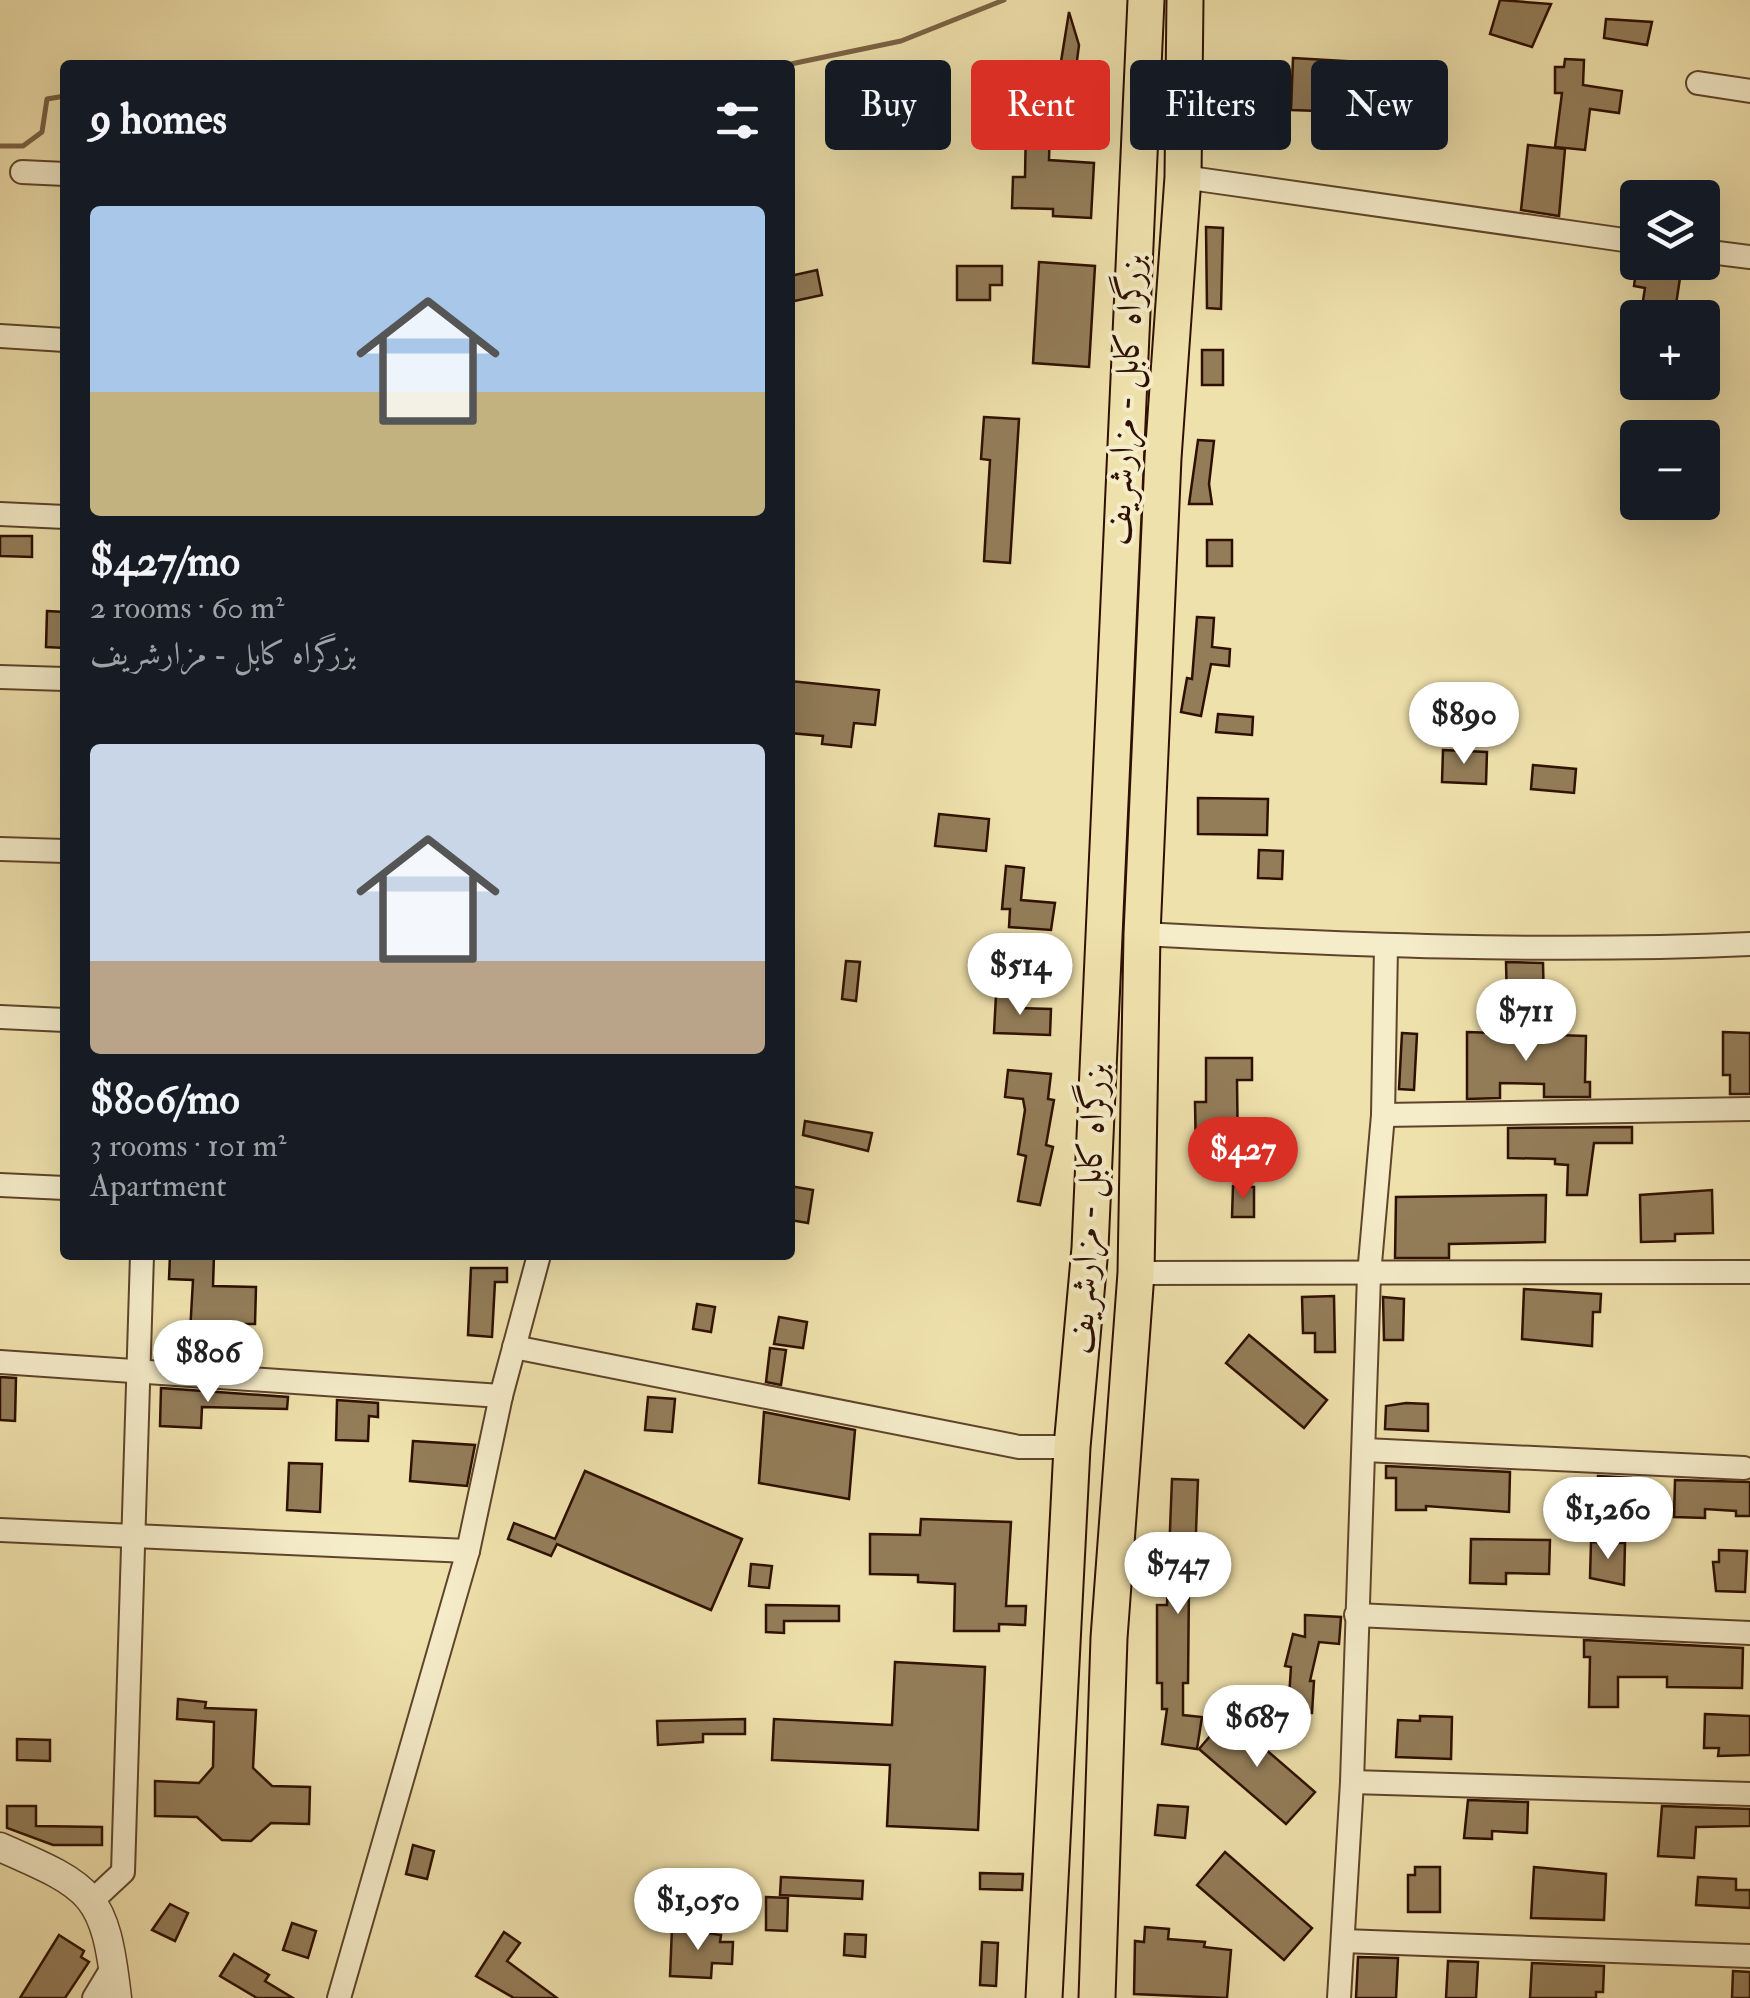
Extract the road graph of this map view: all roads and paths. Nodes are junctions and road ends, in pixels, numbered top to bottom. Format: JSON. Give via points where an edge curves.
{"nodes":[{"id":1,"x":1146,"y":0,"type":"edge"},
{"id":2,"x":1185,"y":0,"type":"edge"},
{"id":3,"x":1698,"y":83,"type":"dead end"},
{"id":4,"x":1750,"y":91,"type":"edge"},
{"id":5,"x":22,"y":172,"type":"dead end"},
{"id":6,"x":60,"y":174,"type":"edge"},
{"id":7,"x":1184,"y":177,"type":"junction"},
{"id":8,"x":1620,"y":239,"type":"edge"},
{"id":9,"x":1720,"y":254,"type":"edge"},
{"id":10,"x":1750,"y":258,"type":"edge"},
{"id":11,"x":0,"y":336,"type":"edge"},
{"id":12,"x":60,"y":340,"type":"edge"},
{"id":13,"x":0,"y":514,"type":"edge"},
{"id":14,"x":60,"y":517,"type":"edge"},
{"id":15,"x":0,"y":677,"type":"edge"},
{"id":16,"x":60,"y":680,"type":"edge"},
{"id":17,"x":0,"y":849,"type":"edge"},
{"id":18,"x":60,"y":851,"type":"edge"},
{"id":19,"x":1142,"y":934,"type":"junction"},
{"id":20,"x":1750,"y":944,"type":"edge"},
{"id":21,"x":1386,"y":947,"type":"junction"},
{"id":22,"x":0,"y":1017,"type":"edge"},
{"id":23,"x":60,"y":1020,"type":"edge"},
{"id":24,"x":1750,"y":1109,"type":"edge"},
{"id":25,"x":1383,"y":1115,"type":"junction"},
{"id":26,"x":0,"y":1185,"type":"edge"},
{"id":27,"x":60,"y":1188,"type":"edge"},
{"id":28,"x":142,"y":1260,"type":"edge"},
{"id":29,"x":539,"y":1260,"type":"edge"},
{"id":30,"x":1750,"y":1272,"type":"edge"},
{"id":31,"x":1136,"y":1273,"type":"junction"},
{"id":32,"x":1369,"y":1275,"type":"junction"},
{"id":33,"x":514,"y":1347,"type":"junction"},
{"id":34,"x":0,"y":1362,"type":"edge"},
{"id":35,"x":140,"y":1371,"type":"junction"},
{"id":36,"x":501,"y":1396,"type":"junction"},
{"id":37,"x":1072,"y":1447,"type":"junction"},
{"id":38,"x":1365,"y":1450,"type":"junction"},
{"id":39,"x":1744,"y":1468,"type":"dead end"},
{"id":40,"x":0,"y":1530,"type":"edge"},
{"id":41,"x":134,"y":1538,"type":"junction"},
{"id":42,"x":468,"y":1550,"type":"junction"},
{"id":43,"x":1356,"y":1616,"type":"junction"},
{"id":44,"x":1750,"y":1633,"type":"edge"},
{"id":45,"x":1352,"y":1782,"type":"junction"},
{"id":46,"x":1750,"y":1794,"type":"edge"},
{"id":47,"x":0,"y":1848,"type":"edge"},
{"id":48,"x":94,"y":1900,"type":"junction"},
{"id":49,"x":1343,"y":1941,"type":"junction"},
{"id":50,"x":1750,"y":1956,"type":"edge"},
{"id":51,"x":114,"y":1965,"type":"junction"},
{"id":52,"x":94,"y":1998,"type":"edge"},
{"id":53,"x":117,"y":1998,"type":"edge"},
{"id":54,"x":338,"y":1998,"type":"edge"},
{"id":55,"x":1044,"y":1998,"type":"edge"},
{"id":56,"x":1098,"y":1998,"type":"edge"},
{"id":57,"x":1339,"y":1998,"type":"edge"}],
"edges":[{"from":1,"to":37,"type":"highway","name":"بزرگراه کابل - مزارشریف","via":[[1090,1248]]},
{"from":2,"to":7,"type":"highway","name":"بزرگراه کابل - مزارشریف"},
{"from":3,"to":4,"type":"street"},
{"from":5,"to":6,"type":"street"},
{"from":7,"to":8,"type":"street"},
{"from":7,"to":19,"type":"highway","name":"بزرگراه کابل - مزارشریف","via":[[1163,458]]},
{"from":9,"to":10,"type":"street"},
{"from":11,"to":12,"type":"street"},
{"from":13,"to":14,"type":"street"},
{"from":15,"to":16,"type":"street"},
{"from":17,"to":18,"type":"street"},
{"from":19,"to":21,"type":"street"},
{"from":19,"to":31,"type":"highway","name":"بزرگراه کابل - مزارشریف"},
{"from":20,"to":21,"type":"street"},
{"from":21,"to":25,"type":"street"},
{"from":22,"to":23,"type":"street"},
{"from":24,"to":25,"type":"street"},
{"from":25,"to":32,"type":"street"},
{"from":26,"to":27,"type":"street"},
{"from":28,"to":35,"type":"street"},
{"from":29,"to":33,"type":"street"},
{"from":30,"to":32,"type":"street"},
{"from":31,"to":32,"type":"street"},
{"from":31,"to":56,"type":"highway","name":"بزرگراه کابل - مزارشریف","via":[[1109,1638]]},
{"from":32,"to":38,"type":"street"},
{"from":33,"to":36,"type":"street"},
{"from":33,"to":37,"type":"street","via":[[1019,1447]]},
{"from":34,"to":35,"type":"street"},
{"from":35,"to":36,"type":"street"},
{"from":35,"to":41,"type":"street"},
{"from":36,"to":42,"type":"street"},
{"from":37,"to":55,"type":"highway","name":"بزرگراه کابل - مزارشریف"},
{"from":38,"to":39,"type":"street"},
{"from":38,"to":43,"type":"street"},
{"from":40,"to":41,"type":"street"},
{"from":41,"to":42,"type":"street"},
{"from":41,"to":48,"type":"street","via":[[124,1872]]},
{"from":42,"to":54,"type":"street"},
{"from":43,"to":44,"type":"street"},
{"from":43,"to":45,"type":"street"},
{"from":45,"to":46,"type":"street"},
{"from":45,"to":49,"type":"street"},
{"from":47,"to":48,"type":"street","via":[[68,1876]]},
{"from":48,"to":51,"type":"street"},
{"from":49,"to":50,"type":"street"},
{"from":49,"to":57,"type":"street"},
{"from":51,"to":52,"type":"street"},
{"from":51,"to":53,"type":"street"}]}
